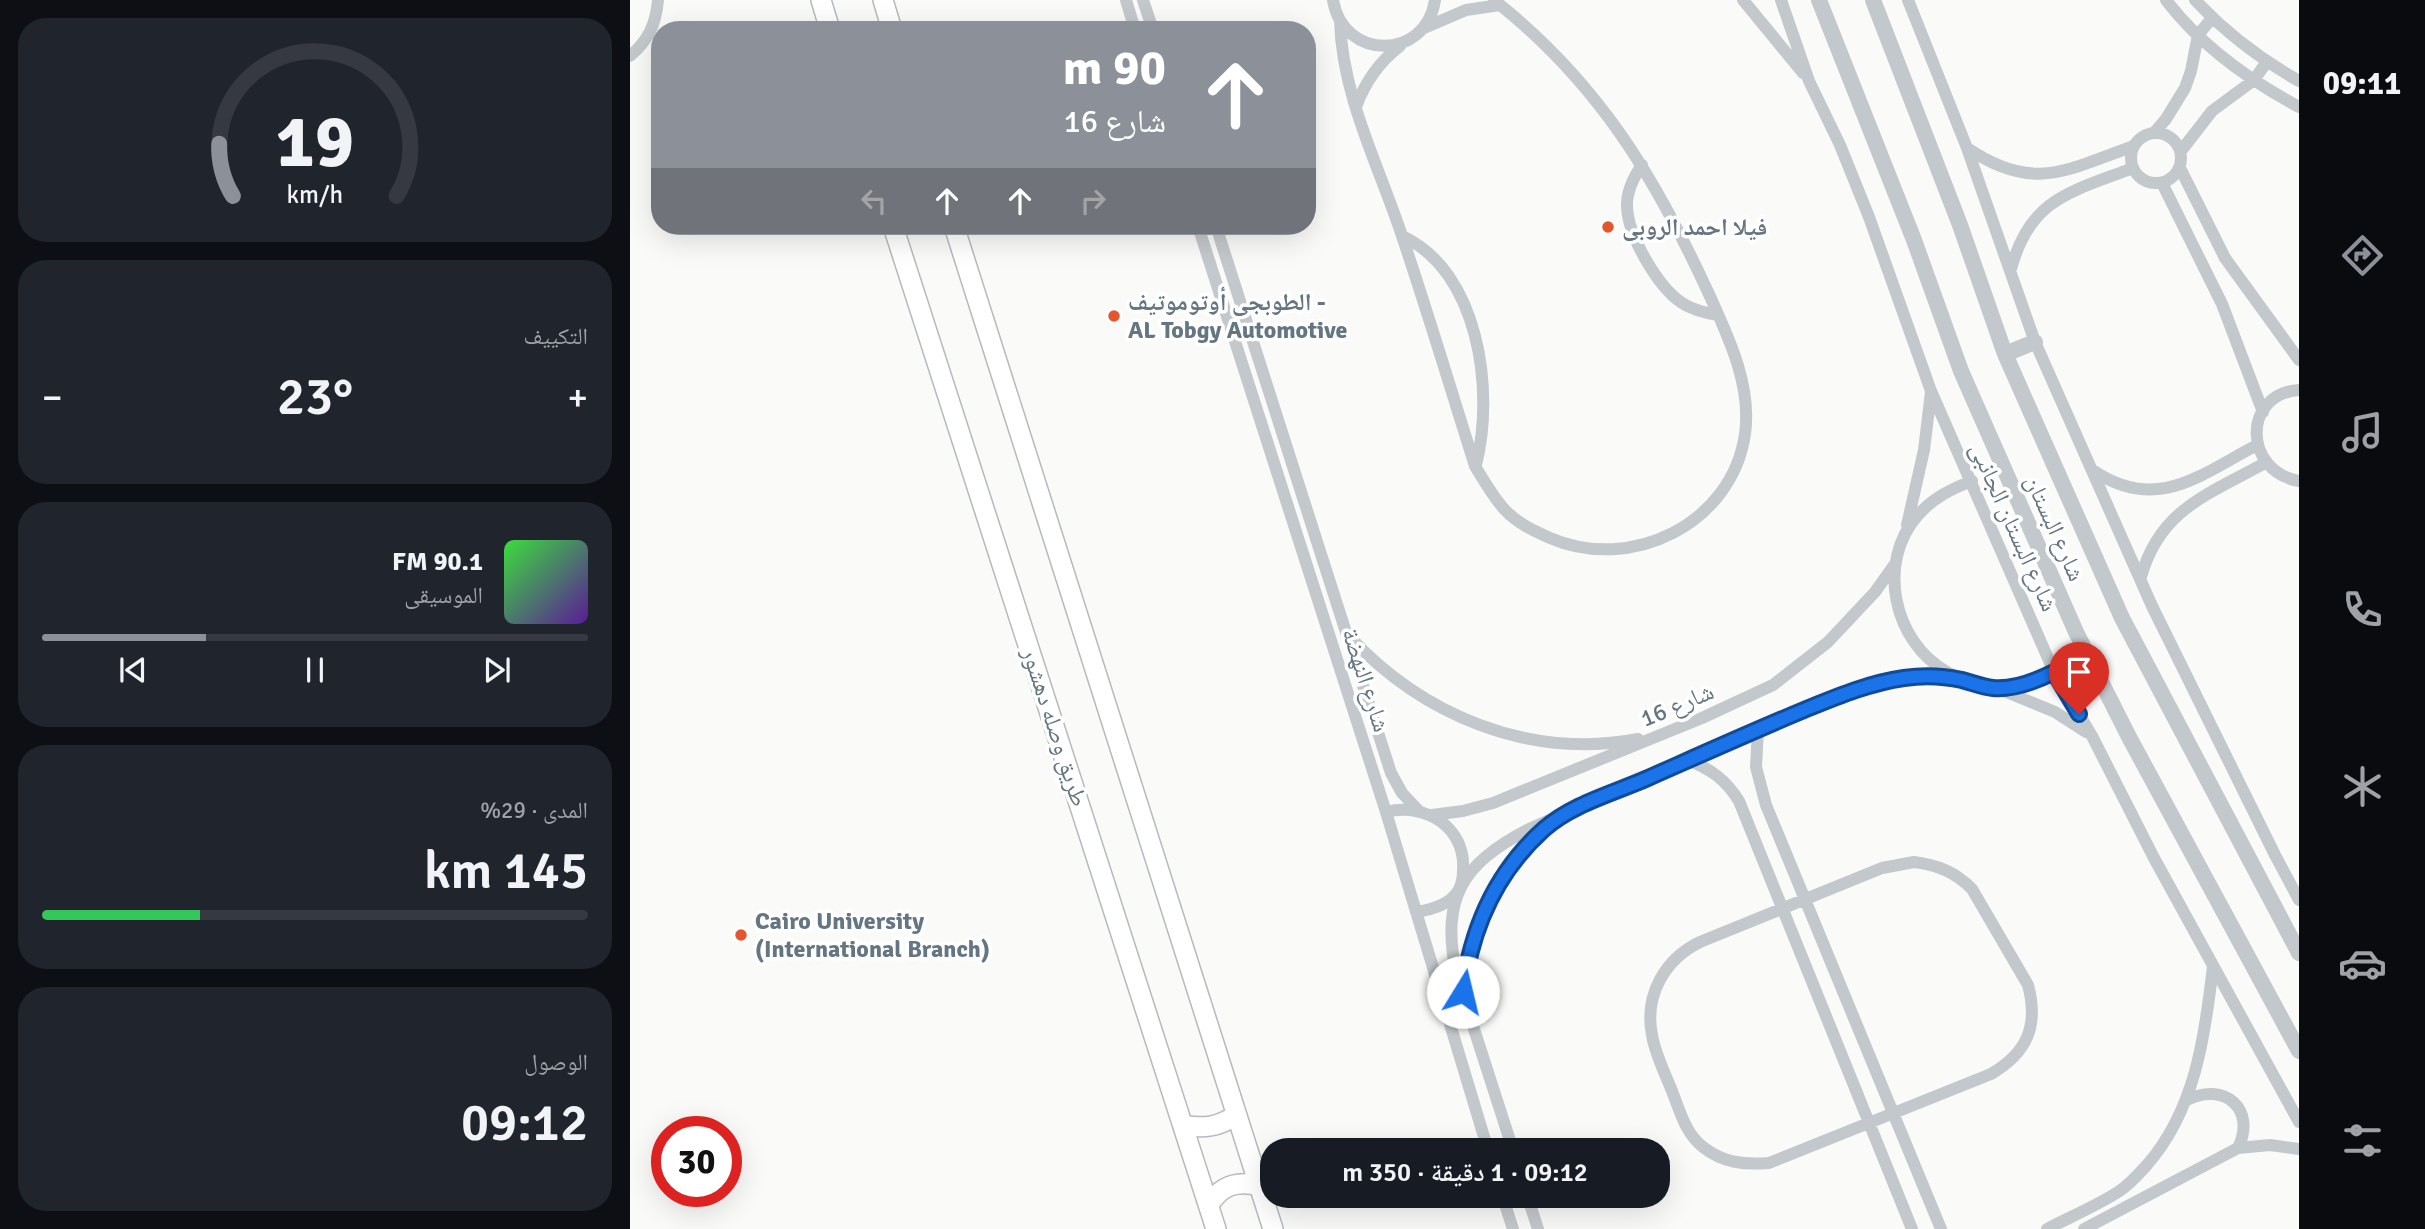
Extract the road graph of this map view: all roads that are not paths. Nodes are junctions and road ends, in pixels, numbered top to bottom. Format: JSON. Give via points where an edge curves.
{"nodes":[{"id":1,"x":658,"y":0,"type":"edge"},
{"id":2,"x":821,"y":0,"type":"edge"},
{"id":3,"x":883,"y":0,"type":"edge"},
{"id":4,"x":1126,"y":0,"type":"edge"},
{"id":5,"x":1143,"y":0,"type":"edge"},
{"id":6,"x":1435,"y":0,"type":"edge"},
{"id":7,"x":1743,"y":0,"type":"edge"},
{"id":8,"x":1781,"y":0,"type":"edge"},
{"id":9,"x":1819,"y":0,"type":"edge"},
{"id":10,"x":1873,"y":0,"type":"edge"},
{"id":11,"x":1908,"y":0,"type":"edge"},
{"id":12,"x":2166,"y":0,"type":"edge"},
{"id":13,"x":2195,"y":0,"type":"edge"},
{"id":14,"x":1333,"y":1,"type":"edge"},
{"id":15,"x":1497,"y":2,"type":"edge"},
{"id":16,"x":2212,"y":18,"type":"junction"},
{"id":17,"x":656,"y":21,"type":"edge"},
{"id":18,"x":827,"y":21,"type":"edge"},
{"id":19,"x":889,"y":21,"type":"edge"},
{"id":20,"x":1132,"y":21,"type":"edge"},
{"id":21,"x":1150,"y":21,"type":"edge"},
{"id":22,"x":1340,"y":21,"type":"junction"},
{"id":23,"x":1424,"y":28,"type":"junction"},
{"id":24,"x":651,"y":31,"type":"edge"},
{"id":25,"x":2198,"y":35,"type":"junction"},
{"id":26,"x":1406,"y":41,"type":"junction"},
{"id":27,"x":630,"y":57,"type":"edge"},
{"id":28,"x":2266,"y":62,"type":"junction"},
{"id":29,"x":2254,"y":80,"type":"junction"},
{"id":30,"x":1809,"y":81,"type":"junction"},
{"id":31,"x":2299,"y":81,"type":"edge"},
{"id":32,"x":1356,"y":107,"type":"junction"},
{"id":33,"x":2299,"y":107,"type":"edge"},
{"id":34,"x":2154,"y":133,"type":"junction"},
{"id":35,"x":2134,"y":146,"type":"junction"},
{"id":36,"x":1967,"y":148,"type":"junction"},
{"id":37,"x":2180,"y":151,"type":"junction"},
{"id":38,"x":1642,"y":165,"type":"junction"},
{"id":39,"x":2180,"y":167,"type":"junction"},
{"id":40,"x":2133,"y":169,"type":"junction"},
{"id":41,"x":2162,"y":183,"type":"junction"},
{"id":42,"x":896,"y":235,"type":"edge"},
{"id":43,"x":957,"y":235,"type":"edge"},
{"id":44,"x":1201,"y":235,"type":"edge"},
{"id":45,"x":1219,"y":235,"type":"edge"},
{"id":46,"x":1402,"y":236,"type":"junction"},
{"id":47,"x":2011,"y":270,"type":"junction"},
{"id":48,"x":1718,"y":315,"type":"junction"},
{"id":49,"x":2035,"y":342,"type":"junction"},
{"id":50,"x":2006,"y":354,"type":"junction"},
{"id":51,"x":2299,"y":360,"type":"edge"},
{"id":52,"x":2299,"y":390,"type":"edge"},
{"id":53,"x":1931,"y":391,"type":"junction"},
{"id":54,"x":2263,"y":412,"type":"junction"},
{"id":55,"x":2257,"y":445,"type":"junction"},
{"id":56,"x":2265,"y":463,"type":"junction"},
{"id":57,"x":1475,"y":466,"type":"junction"},
{"id":58,"x":2093,"y":470,"type":"junction"},
{"id":59,"x":1972,"y":481,"type":"junction"},
{"id":60,"x":2299,"y":481,"type":"edge"},
{"id":61,"x":1904,"y":536,"type":"junction"},
{"id":62,"x":1895,"y":564,"type":"junction"},
{"id":63,"x":2141,"y":577,"type":"junction"},
{"id":64,"x":1347,"y":634,"type":"junction"},
{"id":65,"x":1331,"y":639,"type":"junction"},
{"id":66,"x":2054,"y":672,"type":"junction"},
{"id":67,"x":1960,"y":680,"type":"junction"},
{"id":68,"x":1996,"y":688,"type":"junction"},
{"id":69,"x":1758,"y":729,"type":"junction"},
{"id":70,"x":1663,"y":734,"type":"junction"},
{"id":71,"x":2092,"y":736,"type":"junction"},
{"id":72,"x":1687,"y":760,"type":"junction"},
{"id":73,"x":1418,"y":810,"type":"junction"},
{"id":74,"x":1386,"y":812,"type":"junction"},
{"id":75,"x":1432,"y":815,"type":"junction"},
{"id":76,"x":1560,"y":816,"type":"junction"},
{"id":77,"x":1456,"y":895,"type":"junction"},
{"id":78,"x":1804,"y":899,"type":"junction"},
{"id":79,"x":2299,"y":900,"type":"edge"},
{"id":80,"x":1782,"y":908,"type":"junction"},
{"id":81,"x":1416,"y":912,"type":"junction"},
{"id":82,"x":2293,"y":929,"type":"edge"},
{"id":83,"x":2299,"y":954,"type":"edge"},
{"id":84,"x":2213,"y":966,"type":"junction"},
{"id":85,"x":1463,"y":992,"type":"junction"},
{"id":86,"x":2299,"y":1051,"type":"edge"},
{"id":87,"x":2187,"y":1100,"type":"junction"},
{"id":88,"x":1893,"y":1114,"type":"junction"},
{"id":89,"x":1236,"y":1115,"type":"junction"},
{"id":90,"x":2299,"y":1122,"type":"edge"},
{"id":91,"x":1869,"y":1124,"type":"junction"},
{"id":92,"x":1183,"y":1125,"type":"junction"},
{"id":93,"x":1484,"y":1138,"type":"edge"},
{"id":94,"x":1509,"y":1138,"type":"edge"},
{"id":95,"x":2238,"y":1148,"type":"junction"},
{"id":96,"x":2299,"y":1149,"type":"edge"},
{"id":97,"x":1260,"y":1186,"type":"joint"},
{"id":98,"x":1209,"y":1205,"type":"junction"},
{"id":99,"x":1267,"y":1208,"type":"edge"},
{"id":100,"x":1506,"y":1208,"type":"edge"},
{"id":101,"x":1531,"y":1208,"type":"edge"},
{"id":102,"x":1538,"y":1227,"type":"edge"},
{"id":103,"x":1216,"y":1229,"type":"edge"},
{"id":104,"x":1273,"y":1229,"type":"edge"},
{"id":105,"x":1513,"y":1229,"type":"edge"},
{"id":106,"x":1912,"y":1229,"type":"edge"},
{"id":107,"x":1941,"y":1229,"type":"edge"},
{"id":108,"x":2047,"y":1229,"type":"edge"},
{"id":109,"x":2084,"y":1229,"type":"edge"}],
"edges":[{"from":1,"to":17,"type":"street"},
{"from":2,"to":18,"type":"main road"},
{"from":3,"to":19,"type":"main road"},
{"from":4,"to":20,"type":"street"},
{"from":5,"to":21,"type":"street"},
{"from":6,"to":23,"type":"street"},
{"from":7,"to":30,"type":"street"},
{"from":8,"to":30,"type":"street","name":"شارع البستان الجانبى"},
{"from":9,"to":86,"type":"street","name":"شارع البستان","via":[[1961,371],[2076,632]]},
{"from":10,"to":50,"type":"street","name":"شارع البستان"},
{"from":11,"to":36,"type":"street"},
{"from":12,"to":25,"type":"street"},
{"from":13,"to":16,"type":"street"},
{"from":14,"to":22,"type":"street"},
{"from":15,"to":23,"type":"street","via":[[1455,13]]},
{"from":15,"to":38,"type":"street","via":[[1574,74]]},
{"from":16,"to":25,"type":"street"},
{"from":16,"to":28,"type":"street"},
{"from":22,"to":26,"type":"street","via":[[1352,35],[1369,44],[1388,46]]},
{"from":22,"to":32,"type":"street","via":[[1344,65]]},
{"from":23,"to":26,"type":"street"},
{"from":24,"to":27,"type":"street"},
{"from":25,"to":29,"type":"street"},
{"from":25,"to":34,"type":"street","via":[[2185,88]]},
{"from":26,"to":32,"type":"street","via":[[1372,75]]},
{"from":28,"to":29,"type":"street"},
{"from":28,"to":31,"type":"street"},
{"from":29,"to":33,"type":"street"},
{"from":29,"to":37,"type":"street","via":[[2212,111]]},
{"from":30,"to":53,"type":"street","name":"شارع البستان الجانبى","via":[[1869,217]]},
{"from":32,"to":46,"type":"street"},
{"from":34,"to":35,"type":"street"},
{"from":34,"to":37,"type":"street","via":[[2174,140]]},
{"from":35,"to":36,"type":"street","via":[[2052,174],[2007,169]]},
{"from":35,"to":40,"type":"street"},
{"from":36,"to":47,"type":"street"},
{"from":37,"to":39,"type":"street"},
{"from":38,"to":48,"type":"street"},
{"from":38,"to":48,"type":"street","via":[[1631,183],[1627,203],[1639,246],[1674,297],[1695,310]]},
{"from":39,"to":41,"type":"street"},
{"from":39,"to":51,"type":"street","via":[[2225,258]]},
{"from":40,"to":41,"type":"street","via":[[2142,179]]},
{"from":40,"to":47,"type":"street","via":[[2060,196],[2046,207],[2023,235]]},
{"from":41,"to":54,"type":"street","via":[[2222,304]]},
{"from":42,"to":92,"type":"main road","name":"طريق وصله دهشور"},
{"from":43,"to":89,"type":"main road"},
{"from":44,"to":65,"type":"street","name":"شارع النهضة"},
{"from":45,"to":64,"type":"street","name":"شارع النهضة"},
{"from":46,"to":57,"type":"street"},
{"from":46,"to":57,"type":"street","via":[[1440,263],[1459,294],[1473,333],[1484,410]]},
{"from":47,"to":49,"type":"street"},
{"from":48,"to":57,"type":"street","via":[[1743,385],[1745,434],[1729,481],[1709,508],[1683,528],[1653,542],[1615,549],[1556,541],[1506,511]]},
{"from":49,"to":50,"type":"street"},
{"from":49,"to":58,"type":"street"},
{"from":50,"to":82,"type":"street","name":"شارع البستان","via":[[2122,618]]},
{"from":52,"to":54,"type":"street","via":[[2282,394]]},
{"from":53,"to":59,"type":"street","name":"شارع البستان الجانبى"},
{"from":53,"to":61,"type":"street","via":[[1919,479]]},
{"from":54,"to":55,"type":"street"},
{"from":55,"to":56,"type":"street"},
{"from":55,"to":58,"type":"street","via":[[2164,489],[2134,489]]},
{"from":56,"to":60,"type":"street","via":[[2280,476]]},
{"from":56,"to":63,"type":"street","via":[[2178,514],[2154,542]]},
{"from":58,"to":63,"type":"street"},
{"from":59,"to":61,"type":"street","via":[[1932,501]]},
{"from":59,"to":66,"type":"street","name":"شارع البستان الجانبى"},
{"from":61,"to":62,"type":"street"},
{"from":62,"to":67,"type":"street","via":[[1894,592],[1901,620],[1915,645],[1935,665]]},
{"from":62,"to":70,"type":"street","name":"شارع 16","via":[[1852,618],[1801,665],[1773,685]]},
{"from":63,"to":79,"type":"street"},
{"from":64,"to":65,"type":"street"},
{"from":64,"to":70,"type":"street","via":[[1370,659],[1426,701],[1490,729],[1547,741],[1594,743]]},
{"from":64,"to":73,"type":"street","name":"شارع النهضة","via":[[1391,773]]},
{"from":65,"to":74,"type":"street","name":"شارع النهضة"},
{"from":66,"to":68,"type":"street","via":[[2036,681]]},
{"from":66,"to":71,"type":"street","name":"شارع البستان الجانبى"},
{"from":67,"to":68,"type":"street"},
{"from":67,"to":69,"type":"street","via":[[1906,677],[1879,683]]},
{"from":68,"to":71,"type":"street","via":[[2055,712]]},
{"from":69,"to":72,"type":"street"},
{"from":69,"to":78,"type":"street","via":[[1756,754],[1762,792]]},
{"from":70,"to":75,"type":"street","name":"شارع 16","via":[[1493,803]]},
{"from":71,"to":84,"type":"street","name":"شارع البستان الجانبى"},
{"from":72,"to":76,"type":"street"},
{"from":72,"to":80,"type":"street","via":[[1723,779],[1739,801]]},
{"from":73,"to":74,"type":"street"},
{"from":73,"to":75,"type":"street"},
{"from":74,"to":81,"type":"street","name":"شارع النهضة"},
{"from":75,"to":77,"type":"street","via":[[1451,831],[1462,853],[1462,878]]},
{"from":76,"to":77,"type":"street","via":[[1502,845],[1467,877]]},
{"from":76,"to":85,"type":"street","via":[[1529,844],[1492,893],[1472,941]]},
{"from":77,"to":81,"type":"street"},
{"from":77,"to":85,"type":"street","via":[[1451,935]]},
{"from":78,"to":80,"type":"street"},
{"from":78,"to":88,"type":"street"},
{"from":78,"to":88,"type":"street","via":[[1898,863],[1946,870],[1972,889],[2028,985],[2033,1011],[2028,1037],[2006,1065]]},
{"from":80,"to":91,"type":"street"},
{"from":80,"to":91,"type":"street","via":[[1689,947],[1675,958],[1656,986],[1651,1002],[1652,1036],[1689,1133],[1716,1156],[1751,1165],[1786,1158]]},
{"from":81,"to":93,"type":"street","name":"شارع النهضة"},
{"from":82,"to":83,"type":"street","name":"شارع البستان"},
{"from":84,"to":87,"type":"street"},
{"from":84,"to":90,"type":"street","name":"شارع البستان الجانبى"},
{"from":85,"to":94,"type":"street"},
{"from":87,"to":95,"type":"street","via":[[2211,1093],[2234,1102],[2245,1124]]},
{"from":87,"to":108,"type":"street","via":[[2166,1140],[2137,1176],[2120,1191]]},
{"from":88,"to":91,"type":"street"},
{"from":88,"to":107,"type":"street"},
{"from":89,"to":92,"type":"main road","via":[[1217,1126]]},
{"from":89,"to":97,"type":"main road"},
{"from":91,"to":106,"type":"street"},
{"from":92,"to":98,"type":"main road","name":"طريق وصله دهشور"},
{"from":95,"to":96,"type":"street","via":[[2270,1145]]},
{"from":95,"to":109,"type":"street"},
{"from":97,"to":98,"type":"main road","via":[[1236,1183],[1224,1187]]},
{"from":98,"to":103,"type":"main road","name":"طريق وصله دهشور"},
{"from":99,"to":104,"type":"main road"},
{"from":100,"to":105,"type":"street"},
{"from":101,"to":102,"type":"street"}]}
